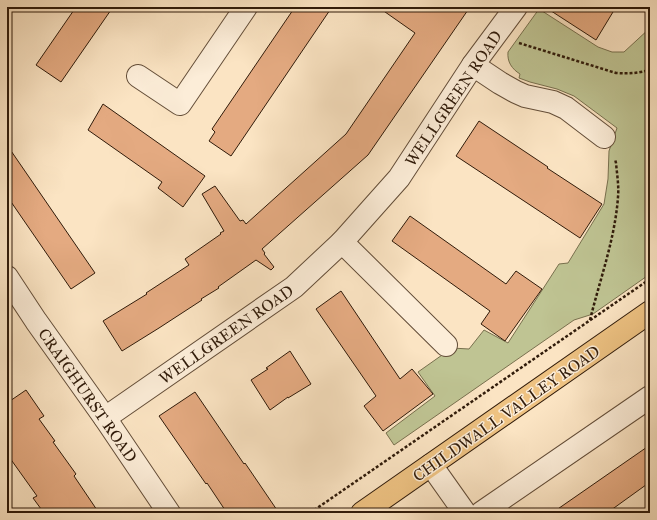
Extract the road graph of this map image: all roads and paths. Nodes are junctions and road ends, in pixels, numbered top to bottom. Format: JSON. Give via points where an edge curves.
{"nodes":[{"id":1,"x":246,"y":7,"type":"edge"},
{"id":2,"x":516,"y":7,"type":"edge"},
{"id":3,"x":498,"y":31,"type":"junction"},
{"id":4,"x":474,"y":66,"type":"junction"},
{"id":5,"x":650,"y":70,"type":"edge"},
{"id":6,"x":138,"y":76,"type":"dead end"},
{"id":7,"x":604,"y":137,"type":"joint"},
{"id":8,"x":342,"y":242,"type":"junction"},
{"id":9,"x":7,"y":277,"type":"edge"},
{"id":10,"x":650,"y":279,"type":"edge"},
{"id":11,"x":650,"y":312,"type":"edge"},
{"id":12,"x":590,"y":321,"type":"junction"},
{"id":13,"x":446,"y":345,"type":"dead end"},
{"id":14,"x":650,"y":397,"type":"edge"},
{"id":15,"x":105,"y":418,"type":"junction"},
{"id":16,"x":430,"y":465,"type":"junction"},
{"id":17,"x":164,"y":511,"type":"edge"},
{"id":18,"x":310,"y":513,"type":"edge"},
{"id":19,"x":362,"y":513,"type":"edge"},
{"id":20,"x":465,"y":513,"type":"edge"},
{"id":21,"x":481,"y":513,"type":"edge"}],
"edges":[{"from":1,"to":6,"type":"street","via":[[180,104]]},
{"from":2,"to":3,"type":"street","name":"WELLGREEN ROAD"},
{"from":3,"to":4,"type":"street","name":"WELLGREEN ROAD"},
{"from":3,"to":5,"type":"path","via":[[522,44],[616,73]]},
{"from":4,"to":7,"type":"street","via":[[516,92],[566,108]]},
{"from":4,"to":8,"type":"street","name":"WELLGREEN ROAD","via":[[400,178]]},
{"from":7,"to":12,"type":"path","via":[[616,163],[618,196],[613,230]]},
{"from":8,"to":13,"type":"street"},
{"from":8,"to":15,"type":"street","name":"WELLGREEN ROAD","via":[[294,287]]},
{"from":9,"to":15,"type":"street","name":"CRAIGHURST ROAD"},
{"from":10,"to":12,"type":"path"},
{"from":11,"to":16,"type":"main road","name":"CHILDWALL VALLEY ROAD"},
{"from":12,"to":18,"type":"path"},
{"from":14,"to":21,"type":"street"},
{"from":15,"to":17,"type":"street","name":"CRAIGHURST ROAD"},
{"from":16,"to":19,"type":"main road","name":"CHILDWALL VALLEY ROAD"},
{"from":16,"to":20,"type":"street"}]}
